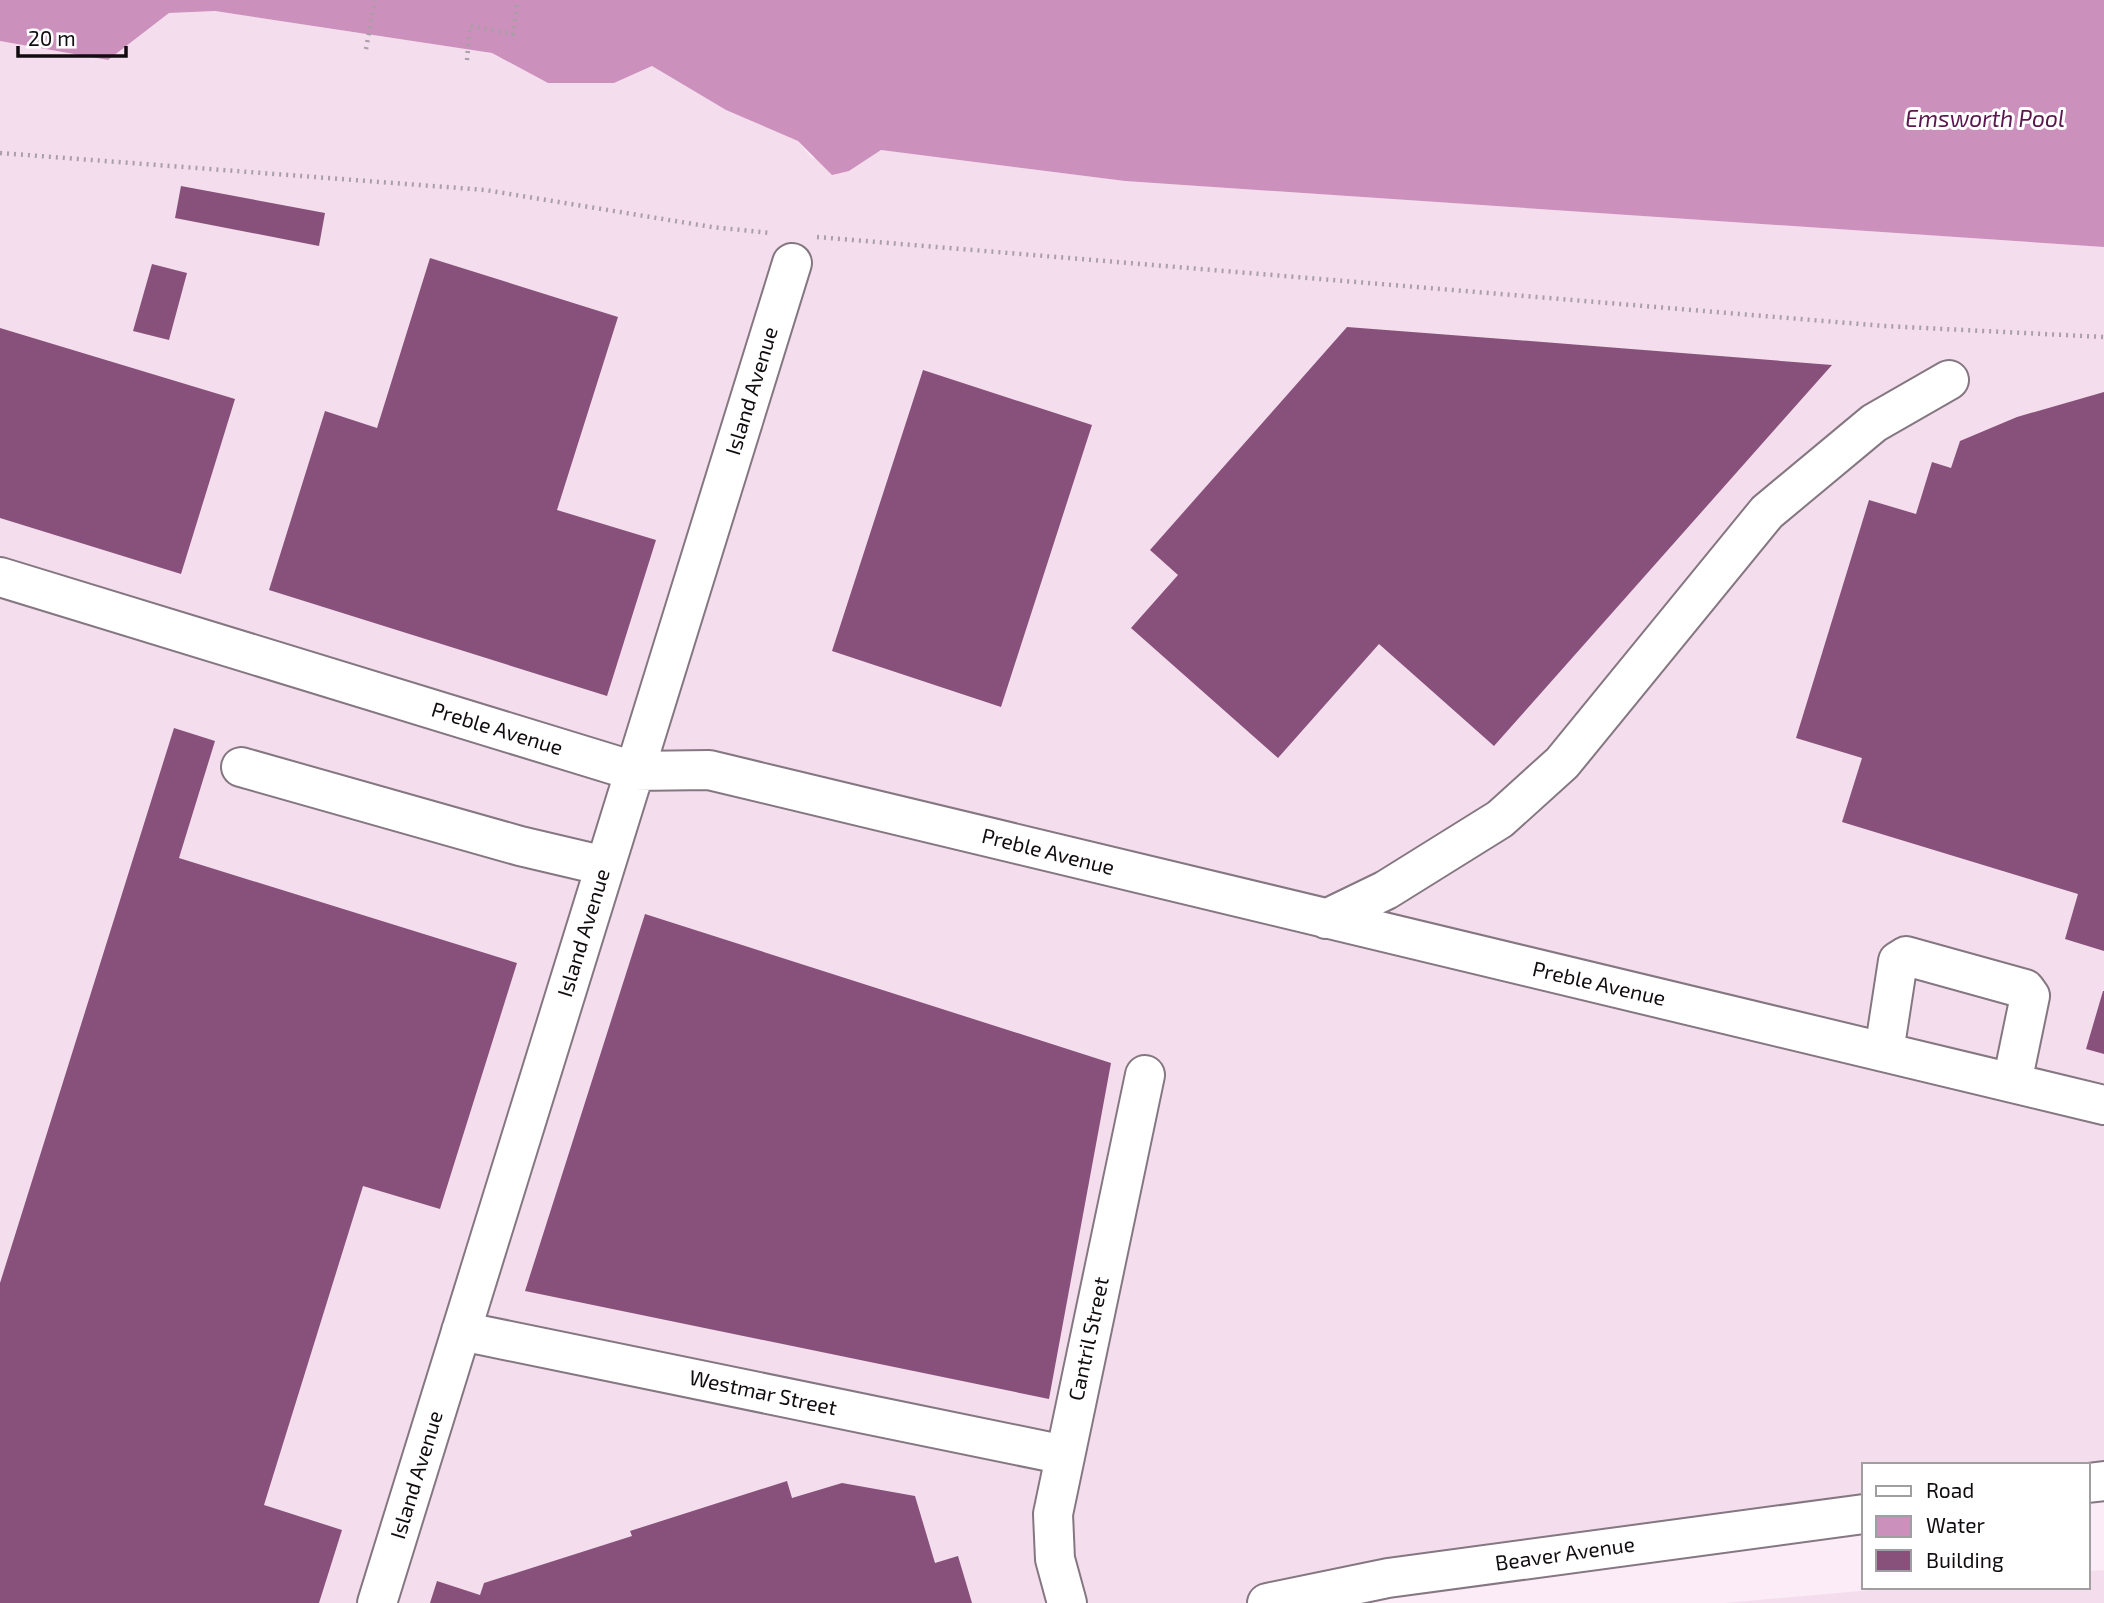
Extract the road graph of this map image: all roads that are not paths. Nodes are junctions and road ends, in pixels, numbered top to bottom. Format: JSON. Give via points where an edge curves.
{"nodes":[{"id":1,"x":792,"y":244,"type":"road end"},
{"id":2,"x":1949,"y":380,"type":"dead end"},
{"id":3,"x":0,"y":578,"type":"edge"},
{"id":4,"x":241,"y":767,"type":"dead end"},
{"id":5,"x":634,"y":771,"type":"junction"},
{"id":6,"x":605,"y":866,"type":"junction"},
{"id":7,"x":1326,"y":919,"type":"junction"},
{"id":8,"x":1884,"y":1052,"type":"junction"},
{"id":9,"x":1145,"y":1075,"type":"dead end"},
{"id":10,"x":2012,"y":1083,"type":"junction"},
{"id":11,"x":2104,"y":1105,"type":"edge"},
{"id":12,"x":461,"y":1331,"type":"junction"},
{"id":13,"x":1065,"y":1455,"type":"junction"},
{"id":14,"x":1862,"y":1514,"type":"edge"},
{"id":15,"x":377,"y":1603,"type":"edge"},
{"id":16,"x":1067,"y":1603,"type":"edge"},
{"id":17,"x":1267,"y":1603,"type":"edge"}],
"edges":[{"from":1,"to":5,"type":"street","name":"Island Avenue"},
{"from":2,"to":7,"type":"street","via":[[1874,423],[1767,512],[1562,763],[1500,819],[1386,890]]},
{"from":3,"to":5,"type":"street","name":"Preble Avenue"},
{"from":4,"to":6,"type":"street"},
{"from":5,"to":6,"type":"street","name":"Island Avenue"},
{"from":5,"to":7,"type":"street","name":"Preble Avenue","via":[[709,770]]},
{"from":6,"to":12,"type":"street","name":"Island Avenue"},
{"from":7,"to":8,"type":"street","name":"Preble Avenue"},
{"from":8,"to":10,"type":"street","name":"Preble Avenue"},
{"from":8,"to":10,"type":"street","via":[[1898,961],[1906,956],[2025,989],[2030,996]]},
{"from":9,"to":13,"type":"street","name":"Cantril Street"},
{"from":10,"to":11,"type":"street","name":"Preble Avenue"},
{"from":12,"to":13,"type":"street","name":"Westmar Street"},
{"from":12,"to":15,"type":"street","name":"Island Avenue"},
{"from":13,"to":16,"type":"street","name":"Cantril Street","via":[[1053,1514],[1055,1559]]},
{"from":14,"to":17,"type":"street","name":"Beaver Avenue","via":[[1388,1578]]}]}
